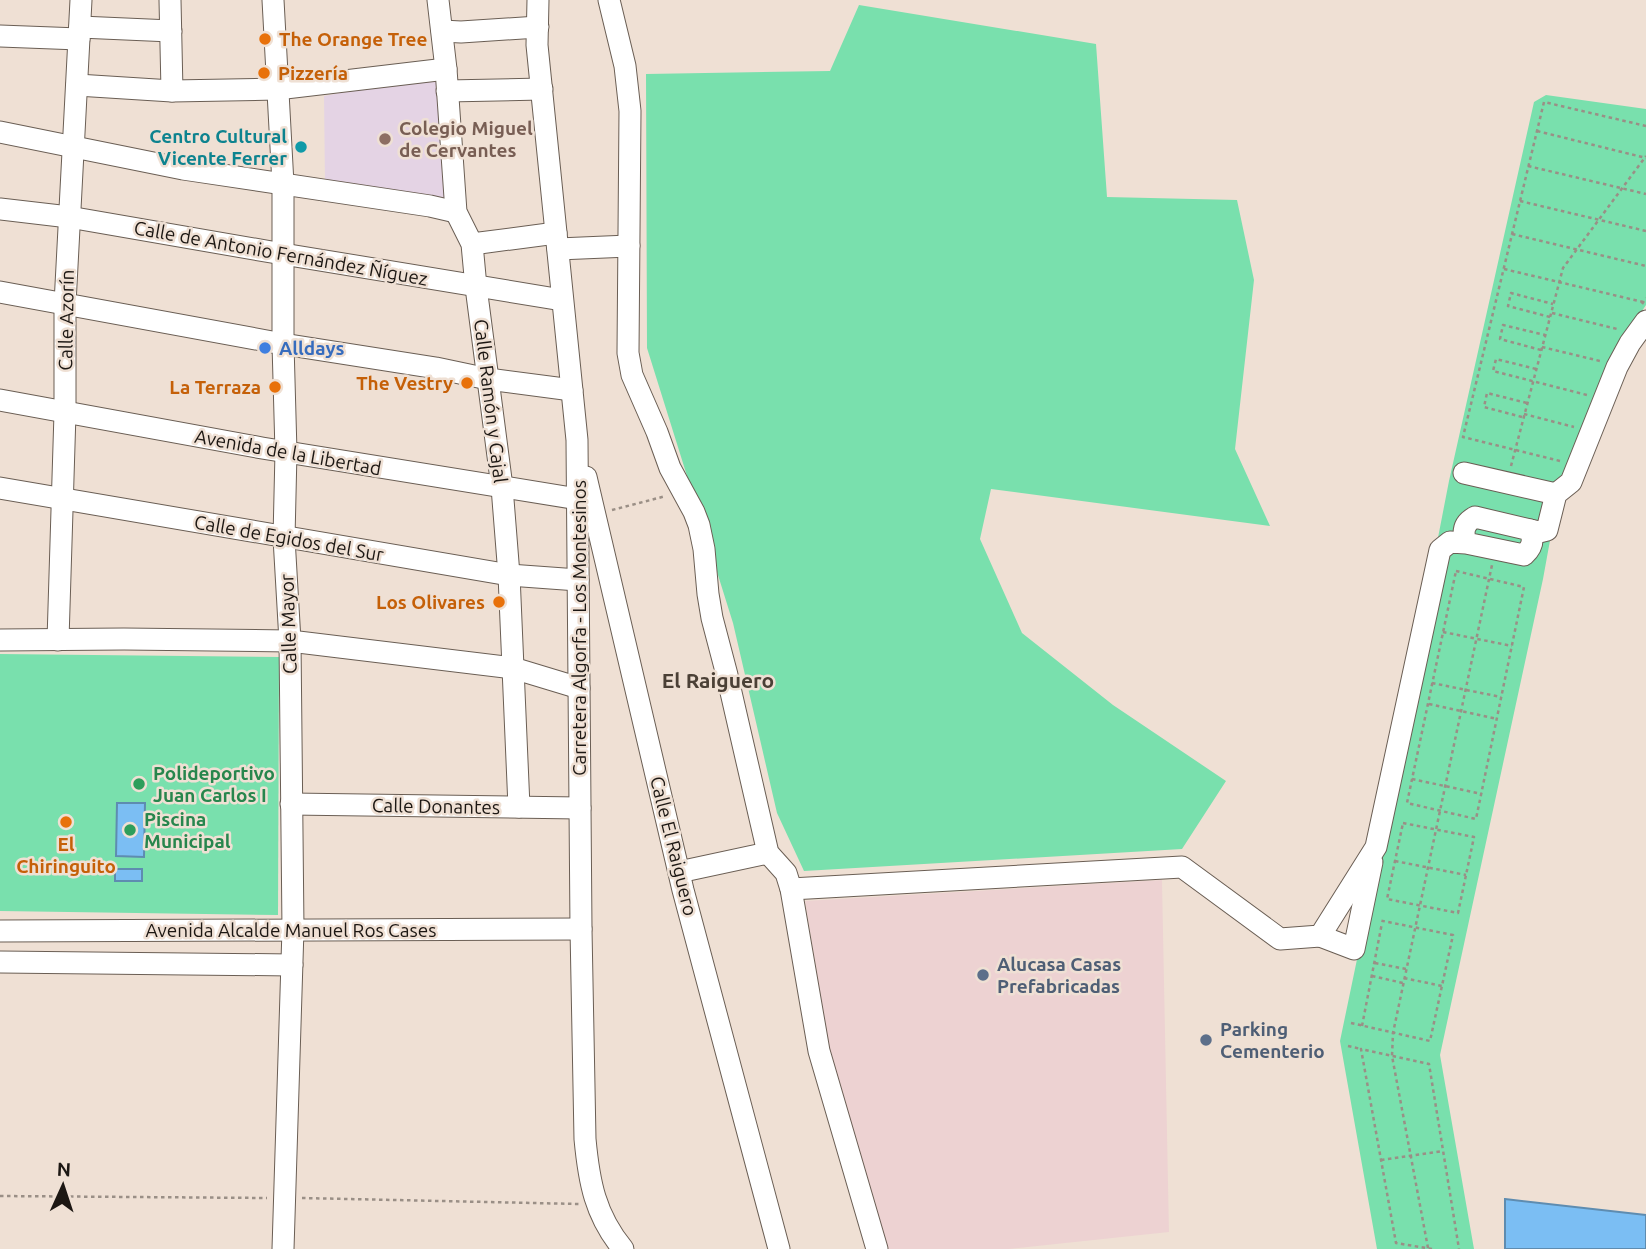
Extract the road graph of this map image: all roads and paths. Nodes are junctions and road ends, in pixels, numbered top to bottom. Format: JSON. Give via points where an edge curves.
{"nodes":[{"id":1,"x":81,"y":0,"type":"edge"},
{"id":2,"x":170,"y":0,"type":"edge"},
{"id":3,"x":273,"y":0,"type":"edge"},
{"id":4,"x":438,"y":0,"type":"edge"},
{"id":5,"x":538,"y":0,"type":"edge"},
{"id":6,"x":609,"y":0,"type":"edge"},
{"id":7,"x":538,"y":27,"type":"junction"},
{"id":8,"x":171,"y":31,"type":"junction"},
{"id":9,"x":442,"y":31,"type":"junction"},
{"id":10,"x":79,"y":33,"type":"junction"},
{"id":11,"x":0,"y":36,"type":"edge"},
{"id":12,"x":446,"y":69,"type":"junction"},
{"id":13,"x":77,"y":85,"type":"junction"},
{"id":14,"x":277,"y":89,"type":"junction"},
{"id":15,"x":542,"y":89,"type":"junction"},
{"id":16,"x":172,"y":91,"type":"junction"},
{"id":17,"x":447,"y":91,"type":"junction"},
{"id":18,"x":1646,"y":126,"type":"edge"},
{"id":19,"x":1536,"y":131,"type":"junction"},
{"id":20,"x":0,"y":132,"type":"edge"},
{"id":21,"x":74,"y":147,"type":"junction"},
{"id":22,"x":1646,"y":158,"type":"edge"},
{"id":23,"x":1528,"y":166,"type":"junction"},
{"id":24,"x":283,"y":184,"type":"junction"},
{"id":25,"x":1621,"y":188,"type":"junction"},
{"id":26,"x":1646,"y":194,"type":"edge"},
{"id":27,"x":1520,"y":201,"type":"junction"},
{"id":28,"x":0,"y":209,"type":"edge"},
{"id":29,"x":456,"y":212,"type":"junction"},
{"id":30,"x":69,"y":216,"type":"junction"},
{"id":31,"x":1598,"y":220,"type":"junction"},
{"id":32,"x":1646,"y":231,"type":"edge"},
{"id":33,"x":1512,"y":233,"type":"junction"},
{"id":34,"x":557,"y":241,"type":"junction"},
{"id":35,"x":472,"y":244,"type":"junction"},
{"id":36,"x":629,"y":246,"type":"junction"},
{"id":37,"x":1577,"y":249,"type":"junction"},
{"id":38,"x":283,"y":254,"type":"junction"},
{"id":39,"x":1646,"y":266,"type":"edge"},
{"id":40,"x":1504,"y":268,"type":"junction"},
{"id":41,"x":1559,"y":282,"type":"junction"},
{"id":42,"x":476,"y":287,"type":"junction"},
{"id":43,"x":0,"y":292,"type":"edge"},
{"id":44,"x":1646,"y":298,"type":"edge"},
{"id":45,"x":562,"y":300,"type":"junction"},
{"id":46,"x":65,"y":304,"type":"junction"},
{"id":47,"x":1553,"y":304,"type":"junction"},
{"id":48,"x":1642,"y":312,"type":"edge"},
{"id":49,"x":1550,"y":315,"type":"junction"},
{"id":50,"x":1624,"y":331,"type":"dead end"},
{"id":51,"x":1545,"y":335,"type":"junction"},
{"id":52,"x":283,"y":344,"type":"junction"},
{"id":53,"x":1541,"y":348,"type":"junction"},
{"id":54,"x":1603,"y":361,"type":"dead end"},
{"id":55,"x":1536,"y":369,"type":"junction"},
{"id":56,"x":488,"y":379,"type":"junction"},
{"id":57,"x":1533,"y":381,"type":"junction"},
{"id":58,"x":572,"y":390,"type":"junction"},
{"id":59,"x":1590,"y":396,"type":"dead end"},
{"id":60,"x":0,"y":400,"type":"edge"},
{"id":61,"x":1527,"y":403,"type":"junction"},
{"id":62,"x":65,"y":413,"type":"junction"},
{"id":63,"x":1524,"y":416,"type":"junction"},
{"id":64,"x":1578,"y":428,"type":"dead end"},
{"id":65,"x":577,"y":440,"type":"junction"},
{"id":66,"x":1514,"y":450,"type":"junction"},
{"id":67,"x":286,"y":452,"type":"junction"},
{"id":68,"x":1564,"y":462,"type":"dead end"},
{"id":69,"x":1464,"y":473,"type":"dead end"},
{"id":70,"x":1507,"y":483,"type":"junction"},
{"id":71,"x":502,"y":487,"type":"junction"},
{"id":72,"x":0,"y":488,"type":"edge"},
{"id":73,"x":683,"y":492,"type":"junction"},
{"id":74,"x":1556,"y":494,"type":"junction"},
{"id":75,"x":578,"y":499,"type":"junction"},
{"id":76,"x":61,"y":500,"type":"junction"},
{"id":77,"x":595,"y":515,"type":"junction"},
{"id":78,"x":1530,"y":530,"type":"junction"},
{"id":79,"x":284,"y":537,"type":"junction"},
{"id":80,"x":1466,"y":542,"type":"junction"},
{"id":81,"x":1495,"y":549,"type":"junction"},
{"id":82,"x":509,"y":575,"type":"junction"},
{"id":83,"x":1489,"y":579,"type":"junction"},
{"id":84,"x":578,"y":580,"type":"junction"},
{"id":85,"x":1443,"y":632,"type":"junction"},
{"id":86,"x":1476,"y":638,"type":"junction"},
{"id":87,"x":0,"y":640,"type":"edge"},
{"id":88,"x":58,"y":640,"type":"junction"},
{"id":89,"x":290,"y":641,"type":"junction"},
{"id":90,"x":1512,"y":646,"type":"junction"},
{"id":91,"x":513,"y":668,"type":"junction"},
{"id":92,"x":1432,"y":683,"type":"junction"},
{"id":93,"x":579,"y":688,"type":"junction"},
{"id":94,"x":1465,"y":690,"type":"junction"},
{"id":95,"x":1502,"y":698,"type":"junction"},
{"id":96,"x":1428,"y":704,"type":"junction"},
{"id":97,"x":1461,"y":712,"type":"junction"},
{"id":98,"x":1497,"y":719,"type":"junction"},
{"id":99,"x":1412,"y":779,"type":"junction"},
{"id":100,"x":1445,"y":786,"type":"junction"},
{"id":101,"x":1482,"y":794,"type":"junction"},
{"id":102,"x":291,"y":804,"type":"junction"},
{"id":103,"x":519,"y":807,"type":"junction"},
{"id":104,"x":580,"y":808,"type":"junction"},
{"id":105,"x":1440,"y":811,"type":"junction"},
{"id":106,"x":1436,"y":830,"type":"junction"},
{"id":107,"x":1376,"y":846,"type":"junction"},
{"id":108,"x":768,"y":853,"type":"junction"},
{"id":109,"x":1395,"y":861,"type":"junction"},
{"id":110,"x":1428,"y":867,"type":"junction"},
{"id":111,"x":679,"y":872,"type":"junction"},
{"id":112,"x":1466,"y":875,"type":"junction"},
{"id":113,"x":791,"y":889,"type":"junction"},
{"id":114,"x":1420,"y":905,"type":"junction"},
{"id":115,"x":1361,"y":916,"type":"junction"},
{"id":116,"x":1382,"y":921,"type":"junction"},
{"id":117,"x":1416,"y":928,"type":"junction"},
{"id":118,"x":293,"y":929,"type":"junction"},
{"id":119,"x":581,"y":929,"type":"junction"},
{"id":120,"x":0,"y":931,"type":"edge"},
{"id":121,"x":1321,"y":936,"type":"junction"},
{"id":122,"x":0,"y":962,"type":"edge"},
{"id":123,"x":1374,"y":962,"type":"junction"},
{"id":124,"x":292,"y":965,"type":"junction"},
{"id":125,"x":1406,"y":969,"type":"junction"},
{"id":126,"x":1372,"y":976,"type":"junction"},
{"id":127,"x":1404,"y":978,"type":"junction"},
{"id":128,"x":1404,"y":983,"type":"junction"},
{"id":129,"x":1442,"y":986,"type":"junction"},
{"id":130,"x":1351,"y":1023,"type":"dead end"},
{"id":131,"x":1362,"y":1026,"type":"junction"},
{"id":132,"x":1393,"y":1033,"type":"junction"},
{"id":133,"x":1349,"y":1046,"type":"dead end"},
{"id":134,"x":1361,"y":1049,"type":"junction"},
{"id":135,"x":1392,"y":1056,"type":"junction"},
{"id":136,"x":1443,"y":1151,"type":"junction"},
{"id":137,"x":1410,"y":1156,"type":"junction"},
{"id":138,"x":1381,"y":1160,"type":"junction"},
{"id":139,"x":0,"y":1196,"type":"edge"},
{"id":140,"x":284,"y":1198,"type":"junction"},
{"id":141,"x":596,"y":1205,"type":"junction"},
{"id":142,"x":283,"y":1249,"type":"edge"},
{"id":143,"x":623,"y":1249,"type":"edge"},
{"id":144,"x":779,"y":1249,"type":"edge"},
{"id":145,"x":877,"y":1249,"type":"edge"},
{"id":146,"x":1430,"y":1249,"type":"edge"},
{"id":147,"x":1458,"y":1249,"type":"edge"}],
"edges":[{"from":1,"to":10,"type":"street","name":"Calle Azorín"},
{"from":2,"to":8,"type":"street"},
{"from":3,"to":14,"type":"street","name":"Calle Mayor"},
{"from":4,"to":9,"type":"street","name":"Calle Ramón y Cajal"},
{"from":5,"to":7,"type":"street","name":"Carretera Algorfa - Los Montesinos"},
{"from":6,"to":36,"type":"street","via":[[630,111]]},
{"from":7,"to":9,"type":"street"},
{"from":7,"to":15,"type":"street","name":"Carretera Algorfa - Los Montesinos"},
{"from":8,"to":10,"type":"street"},
{"from":8,"to":16,"type":"street"},
{"from":9,"to":12,"type":"street","name":"Calle Ramón y Cajal"},
{"from":10,"to":11,"type":"street"},
{"from":10,"to":13,"type":"street","name":"Calle Azorín"},
{"from":12,"to":14,"type":"street"},
{"from":12,"to":17,"type":"street","name":"Calle Ramón y Cajal"},
{"from":13,"to":16,"type":"street"},
{"from":13,"to":21,"type":"street","name":"Calle Azorín"},
{"from":14,"to":16,"type":"street"},
{"from":14,"to":24,"type":"street","name":"Calle Mayor"},
{"from":15,"to":17,"type":"street"},
{"from":15,"to":34,"type":"street","name":"Carretera Algorfa - Los Montesinos"},
{"from":17,"to":29,"type":"street","name":"Calle Ramón y Cajal"},
{"from":18,"to":19,"type":"path","via":[[1544,102]]},
{"from":19,"to":22,"type":"path"},
{"from":19,"to":23,"type":"path"},
{"from":20,"to":21,"type":"street"},
{"from":21,"to":24,"type":"street"},
{"from":21,"to":30,"type":"street","name":"Calle Azorín"},
{"from":22,"to":25,"type":"path"},
{"from":23,"to":25,"type":"path"},
{"from":23,"to":27,"type":"path"},
{"from":24,"to":29,"type":"street"},
{"from":24,"to":38,"type":"street","name":"Calle Mayor"},
{"from":25,"to":26,"type":"path"},
{"from":25,"to":31,"type":"path"},
{"from":27,"to":31,"type":"path"},
{"from":27,"to":33,"type":"path"},
{"from":28,"to":30,"type":"street","name":"Calle de Antonio Fernández Ñíguez"},
{"from":29,"to":35,"type":"street","name":"Calle Ramón y Cajal"},
{"from":30,"to":38,"type":"street","name":"Calle de Antonio Fernández Ñíguez"},
{"from":30,"to":46,"type":"street","name":"Calle Azorín"},
{"from":31,"to":32,"type":"path"},
{"from":31,"to":37,"type":"path"},
{"from":33,"to":37,"type":"path"},
{"from":33,"to":40,"type":"path"},
{"from":34,"to":35,"type":"street"},
{"from":34,"to":36,"type":"street"},
{"from":34,"to":45,"type":"street","name":"Carretera Algorfa - Los Montesinos"},
{"from":35,"to":42,"type":"street","name":"Calle Ramón y Cajal"},
{"from":36,"to":73,"type":"street","via":[[632,375]]},
{"from":37,"to":39,"type":"path"},
{"from":37,"to":41,"type":"path"},
{"from":38,"to":42,"type":"street","name":"Calle de Antonio Fernández Ñíguez"},
{"from":38,"to":52,"type":"street","name":"Calle Mayor"},
{"from":40,"to":41,"type":"path"},
{"from":40,"to":66,"type":"path","via":[[1463,437]]},
{"from":41,"to":47,"type":"path"},
{"from":41,"to":48,"type":"path"},
{"from":42,"to":45,"type":"street","name":"Calle de Antonio Fernández Ñíguez"},
{"from":42,"to":56,"type":"street","name":"Calle Ramón y Cajal"},
{"from":43,"to":46,"type":"street"},
{"from":44,"to":48,"type":"path"},
{"from":45,"to":58,"type":"street","name":"Carretera Algorfa - Los Montesinos"},
{"from":46,"to":52,"type":"street"},
{"from":46,"to":62,"type":"street","name":"Calle Azorín"},
{"from":47,"to":49,"type":"path"},
{"from":47,"to":49,"type":"path","via":[[1510,293],[1508,306]]},
{"from":48,"to":74,"type":"street","via":[[1571,482]]},
{"from":49,"to":50,"type":"path"},
{"from":49,"to":51,"type":"path"},
{"from":51,"to":53,"type":"path"},
{"from":51,"to":53,"type":"path","via":[[1503,326],[1500,339]]},
{"from":52,"to":56,"type":"street"},
{"from":52,"to":67,"type":"street","name":"Calle Mayor"},
{"from":53,"to":54,"type":"path"},
{"from":53,"to":55,"type":"path"},
{"from":55,"to":57,"type":"path"},
{"from":55,"to":57,"type":"path","via":[[1496,359],[1493,371]]},
{"from":56,"to":58,"type":"street"},
{"from":56,"to":71,"type":"street","name":"Calle Ramón y Cajal"},
{"from":57,"to":59,"type":"path"},
{"from":57,"to":61,"type":"path"},
{"from":58,"to":65,"type":"street","name":"Carretera Algorfa - Los Montesinos"},
{"from":60,"to":62,"type":"street","name":"Avenida de la Libertad"},
{"from":61,"to":63,"type":"path"},
{"from":61,"to":63,"type":"path","via":[[1487,393],[1484,407]]},
{"from":62,"to":67,"type":"street","name":"Avenida de la Libertad"},
{"from":62,"to":76,"type":"street","name":"Calle Azorín"},
{"from":63,"to":64,"type":"path"},
{"from":63,"to":66,"type":"path"},
{"from":65,"to":75,"type":"street","name":"Carretera Algorfa - Los Montesinos"},
{"from":65,"to":77,"type":"street","name":"Calle El Raiguero"},
{"from":66,"to":68,"type":"path"},
{"from":66,"to":70,"type":"path"},
{"from":67,"to":71,"type":"street","name":"Avenida de la Libertad"},
{"from":67,"to":79,"type":"street","name":"Calle Mayor"},
{"from":69,"to":70,"type":"street"},
{"from":70,"to":74,"type":"street"},
{"from":71,"to":75,"type":"street","name":"Avenida de la Libertad"},
{"from":71,"to":82,"type":"street","name":"Calle Ramón y Cajal"},
{"from":72,"to":76,"type":"street","name":"Calle de Egidos del Sur"},
{"from":73,"to":77,"type":"path"},
{"from":73,"to":108,"type":"street","via":[[699,526],[712,618]]},
{"from":74,"to":78,"type":"street","via":[[1547,530]]},
{"from":75,"to":84,"type":"street","name":"Carretera Algorfa - Los Montesinos"},
{"from":76,"to":79,"type":"street","name":"Calle de Egidos del Sur"},
{"from":76,"to":88,"type":"street","name":"Calle Azorín"},
{"from":77,"to":111,"type":"street","name":"Calle El Raiguero"},
{"from":78,"to":80,"type":"street","via":[[1475,517],[1464,528]]},
{"from":78,"to":81,"type":"street","via":[[1532,544],[1524,555]]},
{"from":79,"to":82,"type":"street","name":"Calle de Egidos del Sur"},
{"from":79,"to":89,"type":"street","name":"Calle Mayor"},
{"from":80,"to":81,"type":"street"},
{"from":80,"to":107,"type":"street","via":[[1450,542],[1440,550]]},
{"from":81,"to":83,"type":"path"},
{"from":82,"to":84,"type":"street","name":"Calle de Egidos del Sur"},
{"from":82,"to":91,"type":"street","name":"Calle Ramón y Cajal"},
{"from":83,"to":85,"type":"path","via":[[1456,571]]},
{"from":83,"to":86,"type":"path"},
{"from":83,"to":90,"type":"path","via":[[1524,587]]},
{"from":84,"to":93,"type":"street","name":"Carretera Algorfa - Los Montesinos"},
{"from":85,"to":86,"type":"path"},
{"from":85,"to":92,"type":"path"},
{"from":86,"to":90,"type":"path"},
{"from":86,"to":94,"type":"path"},
{"from":87,"to":88,"type":"street"},
{"from":88,"to":89,"type":"street"},
{"from":89,"to":91,"type":"street"},
{"from":89,"to":102,"type":"street","name":"Calle Mayor"},
{"from":90,"to":95,"type":"path"},
{"from":91,"to":93,"type":"street"},
{"from":91,"to":103,"type":"street","name":"Calle Ramón y Cajal"},
{"from":92,"to":94,"type":"path"},
{"from":92,"to":96,"type":"path"},
{"from":93,"to":104,"type":"street","name":"Carretera Algorfa - Los Montesinos"},
{"from":94,"to":95,"type":"path"},
{"from":94,"to":97,"type":"path"},
{"from":95,"to":98,"type":"path"},
{"from":96,"to":97,"type":"path"},
{"from":96,"to":99,"type":"path"},
{"from":97,"to":98,"type":"path"},
{"from":97,"to":100,"type":"path"},
{"from":98,"to":101,"type":"path"},
{"from":99,"to":100,"type":"path"},
{"from":99,"to":105,"type":"path","via":[[1407,803]]},
{"from":100,"to":101,"type":"path"},
{"from":100,"to":105,"type":"path"},
{"from":101,"to":105,"type":"path","via":[[1476,819]]},
{"from":102,"to":103,"type":"street","name":"Calle Donantes"},
{"from":102,"to":118,"type":"street","name":"Calle Mayor"},
{"from":103,"to":104,"type":"street","name":"Calle Donantes"},
{"from":104,"to":119,"type":"street","name":"Carretera Algorfa - Los Montesinos"},
{"from":105,"to":106,"type":"path"},
{"from":106,"to":109,"type":"path","via":[[1403,823]]},
{"from":106,"to":110,"type":"path"},
{"from":106,"to":112,"type":"path","via":[[1474,837]]},
{"from":107,"to":115,"type":"street"},
{"from":107,"to":121,"type":"street"},
{"from":108,"to":111,"type":"street"},
{"from":108,"to":113,"type":"street","via":[[786,873]]},
{"from":109,"to":110,"type":"path"},
{"from":109,"to":114,"type":"path","via":[[1387,899]]},
{"from":110,"to":112,"type":"path"},
{"from":110,"to":114,"type":"path"},
{"from":111,"to":144,"type":"street","name":"Calle El Raiguero"},
{"from":112,"to":114,"type":"path","via":[[1458,913]]},
{"from":113,"to":121,"type":"street","via":[[1182,867],[1280,939]]},
{"from":113,"to":145,"type":"street","via":[[819,1051]]},
{"from":114,"to":117,"type":"path"},
{"from":115,"to":116,"type":"path"},
{"from":115,"to":121,"type":"street","via":[[1353,949]]},
{"from":116,"to":117,"type":"path"},
{"from":116,"to":123,"type":"path"},
{"from":117,"to":125,"type":"path"},
{"from":117,"to":129,"type":"path","via":[[1453,935]]},
{"from":118,"to":119,"type":"street","name":"Avenida Alcalde Manuel Ros Cases"},
{"from":118,"to":120,"type":"street","name":"Avenida Alcalde Manuel Ros Cases"},
{"from":118,"to":124,"type":"street","name":"Calle Mayor"},
{"from":119,"to":141,"type":"street","name":"Carretera Algorfa - Los Montesinos","via":[[585,1139]]},
{"from":122,"to":124,"type":"street","name":"Avenida Alcalde Manuel Ros Cases"},
{"from":123,"to":125,"type":"path"},
{"from":123,"to":126,"type":"path"},
{"from":124,"to":140,"type":"street","name":"Calle Mayor"},
{"from":125,"to":127,"type":"path"},
{"from":126,"to":128,"type":"path"},
{"from":126,"to":131,"type":"path"},
{"from":127,"to":128,"type":"path"},
{"from":127,"to":129,"type":"path"},
{"from":128,"to":132,"type":"path"},
{"from":129,"to":132,"type":"path","via":[[1430,1041]]},
{"from":130,"to":131,"type":"path"},
{"from":131,"to":132,"type":"path"},
{"from":132,"to":135,"type":"path"},
{"from":133,"to":134,"type":"path"},
{"from":134,"to":135,"type":"path"},
{"from":134,"to":138,"type":"path"},
{"from":135,"to":136,"type":"path","via":[[1429,1063]]},
{"from":135,"to":137,"type":"path"},
{"from":136,"to":137,"type":"path"},
{"from":136,"to":147,"type":"path"},
{"from":137,"to":138,"type":"path"},
{"from":137,"to":146,"type":"path"},
{"from":138,"to":146,"type":"path","via":[[1396,1243]]},
{"from":139,"to":140,"type":"path"},
{"from":140,"to":141,"type":"path"},
{"from":140,"to":142,"type":"street","name":"Calle Mayor"},
{"from":141,"to":143,"type":"street","name":"Carretera Algorfa - Los Montesinos"}]}
